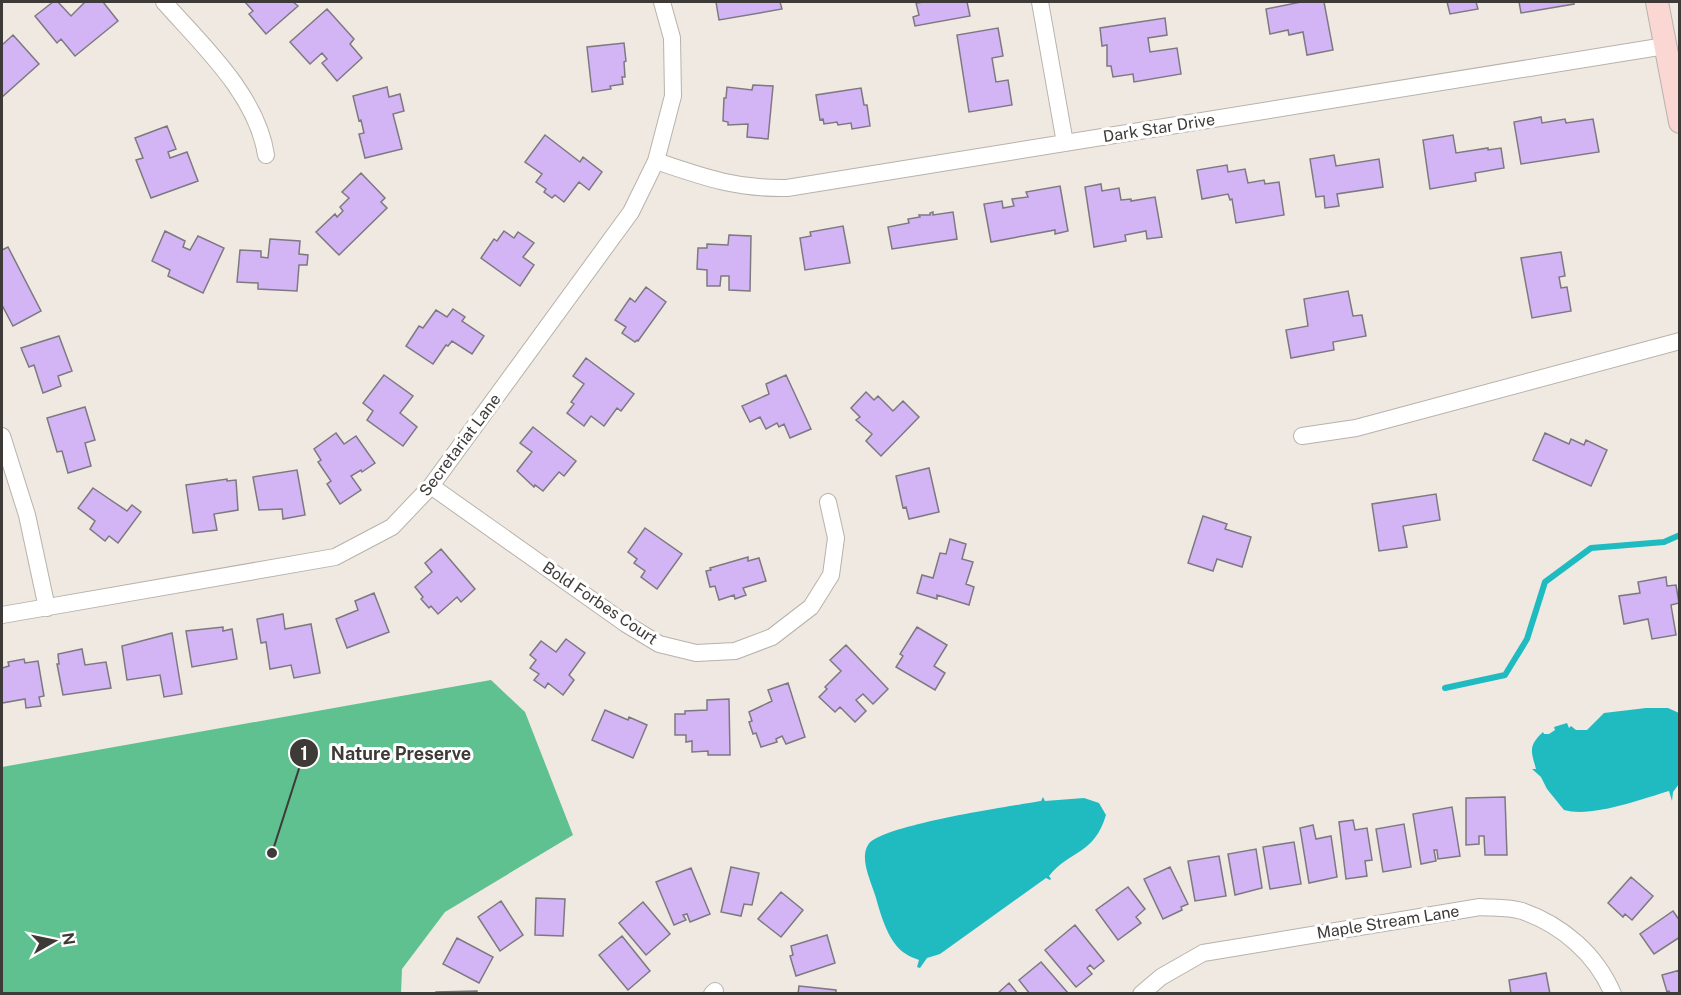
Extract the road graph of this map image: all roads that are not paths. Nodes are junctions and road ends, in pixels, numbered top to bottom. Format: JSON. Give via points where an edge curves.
{"nodes":[{"id":1,"x":164,"y":2,"type":"edge"},
{"id":2,"x":662,"y":2,"type":"edge"},
{"id":3,"x":1040,"y":2,"type":"edge"},
{"id":4,"x":1657,"y":2,"type":"edge"},
{"id":5,"x":1665,"y":46,"type":"junction"},
{"id":6,"x":1680,"y":122,"type":"edge"},
{"id":7,"x":1065,"y":143,"type":"junction"},
{"id":8,"x":266,"y":155,"type":"dead end"},
{"id":9,"x":656,"y":161,"type":"junction"},
{"id":10,"x":1680,"y":341,"type":"edge"},
{"id":11,"x":2,"y":436,"type":"edge"},
{"id":12,"x":1302,"y":436,"type":"dead end"},
{"id":13,"x":431,"y":486,"type":"junction"},
{"id":14,"x":828,"y":502,"type":"dead end"},
{"id":15,"x":47,"y":608,"type":"junction"},
{"id":16,"x":2,"y":615,"type":"edge"},
{"id":17,"x":1141,"y":993,"type":"edge"},
{"id":18,"x":1613,"y":993,"type":"edge"}],
"edges":[{"from":1,"to":8,"type":"street","via":[[235,82],[263,136]]},
{"from":2,"to":9,"type":"street","name":"Secretariat Lane","via":[[672,38],[673,96]]},
{"from":3,"to":7,"type":"street"},
{"from":4,"to":5,"type":"main road"},
{"from":5,"to":6,"type":"main road"},
{"from":5,"to":7,"type":"street","name":"Dark Star Drive"},
{"from":7,"to":9,"type":"street","name":"Dark Star Drive","via":[[787,188],[727,184]]},
{"from":9,"to":13,"type":"street","name":"Secretariat Lane","via":[[631,212]]},
{"from":10,"to":12,"type":"street","via":[[1356,428]]},
{"from":11,"to":15,"type":"street","via":[[27,515]]},
{"from":13,"to":14,"type":"street","name":"Bold Forbes Court","via":[[626,624],[659,644],[696,653],[735,651],[772,638],[811,607],[831,575],[836,538]]},
{"from":13,"to":15,"type":"street","name":"Secretariat Lane","via":[[392,527],[335,557]]},
{"from":15,"to":16,"type":"street","name":"Secretariat Lane"},
{"from":17,"to":18,"type":"street","name":"Maple Stream Lane","via":[[1203,952],[1480,907],[1520,910],[1552,924],[1581,946],[1605,975]]}]}
